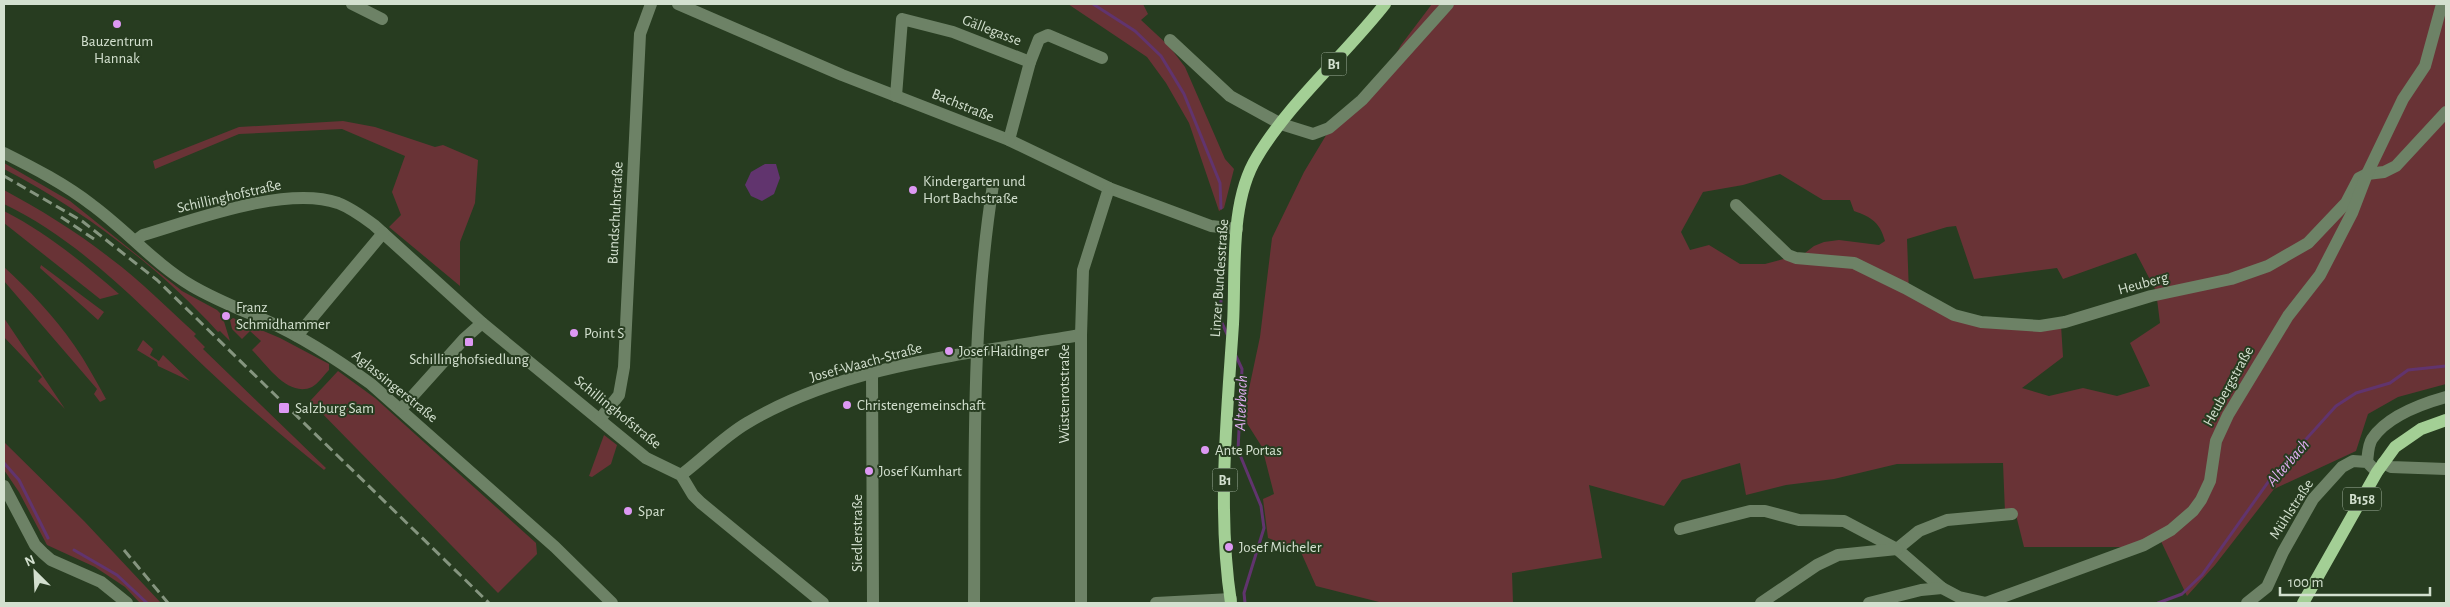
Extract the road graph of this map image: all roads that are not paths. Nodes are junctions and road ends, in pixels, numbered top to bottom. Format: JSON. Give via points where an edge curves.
{"nodes":[{"id":1,"x":352,"y":4,"type":"edge"},
{"id":2,"x":651,"y":4,"type":"edge"},
{"id":3,"x":678,"y":4,"type":"edge"},
{"id":4,"x":1385,"y":4,"type":"edge"},
{"id":5,"x":1448,"y":4,"type":"edge"},
{"id":6,"x":2442,"y":4,"type":"edge"},
{"id":7,"x":382,"y":19,"type":"dead end"},
{"id":8,"x":1170,"y":40,"type":"dead end"},
{"id":9,"x":1102,"y":58,"type":"dead end"},
{"id":10,"x":1030,"y":62,"type":"junction"},
{"id":11,"x":896,"y":96,"type":"junction"},
{"id":12,"x":2446,"y":112,"type":"edge"},
{"id":13,"x":1281,"y":124,"type":"junction"},
{"id":14,"x":1009,"y":140,"type":"junction"},
{"id":15,"x":4,"y":153,"type":"edge"},
{"id":16,"x":2367,"y":174,"type":"junction"},
{"id":17,"x":993,"y":185,"type":"dead end"},
{"id":18,"x":1109,"y":188,"type":"junction"},
{"id":19,"x":1736,"y":205,"type":"dead end"},
{"id":20,"x":1237,"y":229,"type":"junction"},
{"id":21,"x":383,"y":233,"type":"junction"},
{"id":22,"x":135,"y":241,"type":"junction"},
{"id":23,"x":482,"y":323,"type":"junction"},
{"id":24,"x":296,"y":336,"type":"junction"},
{"id":25,"x":1081,"y":336,"type":"junction"},
{"id":26,"x":977,"y":352,"type":"junction"},
{"id":27,"x":872,"y":374,"type":"junction"},
{"id":28,"x":2446,"y":397,"type":"edge"},
{"id":29,"x":401,"y":409,"type":"junction"},
{"id":30,"x":600,"y":418,"type":"junction"},
{"id":31,"x":2446,"y":420,"type":"edge"},
{"id":32,"x":2367,"y":462,"type":"junction"},
{"id":33,"x":2380,"y":468,"type":"junction"},
{"id":34,"x":2446,"y":469,"type":"edge"},
{"id":35,"x":681,"y":475,"type":"junction"},
{"id":36,"x":4,"y":486,"type":"edge"},
{"id":37,"x":2012,"y":514,"type":"dead end"},
{"id":38,"x":1680,"y":528,"type":"dead end"},
{"id":39,"x":1897,"y":549,"type":"junction"},
{"id":40,"x":1942,"y":588,"type":"junction"},
{"id":41,"x":1231,"y":601,"type":"edge"},
{"id":42,"x":127,"y":603,"type":"edge"},
{"id":43,"x":612,"y":603,"type":"edge"},
{"id":44,"x":823,"y":603,"type":"edge"},
{"id":45,"x":874,"y":603,"type":"edge"},
{"id":46,"x":974,"y":603,"type":"edge"},
{"id":47,"x":1082,"y":603,"type":"edge"},
{"id":48,"x":1156,"y":603,"type":"edge"},
{"id":49,"x":1760,"y":603,"type":"edge"},
{"id":50,"x":1869,"y":603,"type":"edge"},
{"id":51,"x":1986,"y":603,"type":"edge"},
{"id":52,"x":2247,"y":603,"type":"edge"},
{"id":53,"x":2303,"y":603,"type":"edge"}],
"edges":[{"from":1,"to":7,"type":"street"},
{"from":2,"to":30,"type":"street","name":"Bundschuhstraße","via":[[640,34],[624,367],[619,396]]},
{"from":3,"to":11,"type":"street","name":"Bachstraße"},
{"from":4,"to":13,"type":"main road","name":"Linzer Bundesstraße","number":"B1"},
{"from":5,"to":13,"type":"street","via":[[1362,100],[1329,128],[1312,134]]},
{"from":6,"to":16,"type":"street","name":"Heuberg","via":[[2425,66],[2403,99]]},
{"from":8,"to":13,"type":"street","via":[[1230,96]]},
{"from":9,"to":10,"type":"street","via":[[1048,35],[1039,39]]},
{"from":10,"to":11,"type":"street","name":"Gällegasse","via":[[953,32],[902,19]]},
{"from":10,"to":14,"type":"street"},
{"from":11,"to":14,"type":"street","name":"Bachstraße"},
{"from":12,"to":16,"type":"street","via":[[2396,166],[2384,172]]},
{"from":13,"to":20,"type":"main road","name":"Linzer Bundesstraße","number":"B1","via":[[1256,158],[1248,176]]},
{"from":14,"to":18,"type":"street","name":"Bachstraße"},
{"from":15,"to":22,"type":"street","name":"Aglassingerstraße","via":[[53,179]]},
{"from":16,"to":19,"type":"street","name":"Heuberg","via":[[2359,178],[2346,204],[2308,243],[2268,266],[2231,279],[2151,296],[2040,326],[1981,322],[1954,315],[1854,263],[1788,255]]},
{"from":16,"to":51,"type":"street","name":"Heubergstraße","via":[[2352,213],[2320,275],[2288,316],[2228,415],[2216,441],[2210,481],[2193,512],[2171,530],[2144,545]]},
{"from":17,"to":26,"type":"street","via":[[985,233]]},
{"from":18,"to":20,"type":"street","name":"Bachstraße","via":[[1212,226]]},
{"from":18,"to":25,"type":"street","name":"Wüstenrotstraße","via":[[1083,270]]},
{"from":20,"to":41,"type":"main road","name":"Linzer Bundesstraße","number":"B1","via":[[1226,434],[1226,554]]},
{"from":21,"to":22,"type":"street","name":"Schillinghofstraße","via":[[356,212],[336,203],[300,198],[233,209],[142,235]]},
{"from":21,"to":23,"type":"street","name":"Schillinghofstraße"},
{"from":21,"to":24,"type":"street"},
{"from":22,"to":24,"type":"street","name":"Aglassingerstraße","via":[[191,286]]},
{"from":23,"to":29,"type":"street"},
{"from":23,"to":30,"type":"street","name":"Schillinghofstraße"},
{"from":24,"to":29,"type":"street","name":"Aglassingerstraße","via":[[341,362]]},
{"from":25,"to":26,"type":"street","name":"Josef-Waach-Straße"},
{"from":25,"to":47,"type":"street","name":"Wüstenrotstraße"},
{"from":26,"to":27,"type":"street","name":"Josef-Waach-Straße"},
{"from":26,"to":46,"type":"street"},
{"from":27,"to":35,"type":"street","name":"Josef-Waach-Straße","via":[[789,401],[746,423]]},
{"from":27,"to":45,"type":"street","name":"Siedlerstraße"},
{"from":28,"to":32,"type":"street","via":[[2422,404],[2382,427],[2370,440]]},
{"from":29,"to":43,"type":"street","name":"Aglassingerstraße","via":[[555,547]]},
{"from":30,"to":35,"type":"street","name":"Schillinghofstraße","via":[[646,458]]},
{"from":31,"to":33,"type":"main road","number":"B158","via":[[2408,436],[2395,447]]},
{"from":32,"to":33,"type":"street"},
{"from":32,"to":52,"type":"street","name":"Mühlstraße","via":[[2353,461],[2342,466],[2313,499],[2267,587]]},
{"from":33,"to":34,"type":"street"},
{"from":33,"to":53,"type":"main road","number":"B158"},
{"from":35,"to":44,"type":"street","via":[[701,503]]},
{"from":36,"to":42,"type":"street","via":[[43,553],[101,582]]},
{"from":37,"to":39,"type":"street","via":[[1947,520],[1919,531]]},
{"from":38,"to":39,"type":"street","via":[[1750,511],[1764,511],[1799,520],[1844,521]]},
{"from":39,"to":40,"type":"street"},
{"from":39,"to":49,"type":"street","via":[[1838,555]]},
{"from":40,"to":50,"type":"street"},
{"from":40,"to":51,"type":"street","via":[[1959,597]]},
{"from":41,"to":48,"type":"street"}]}
